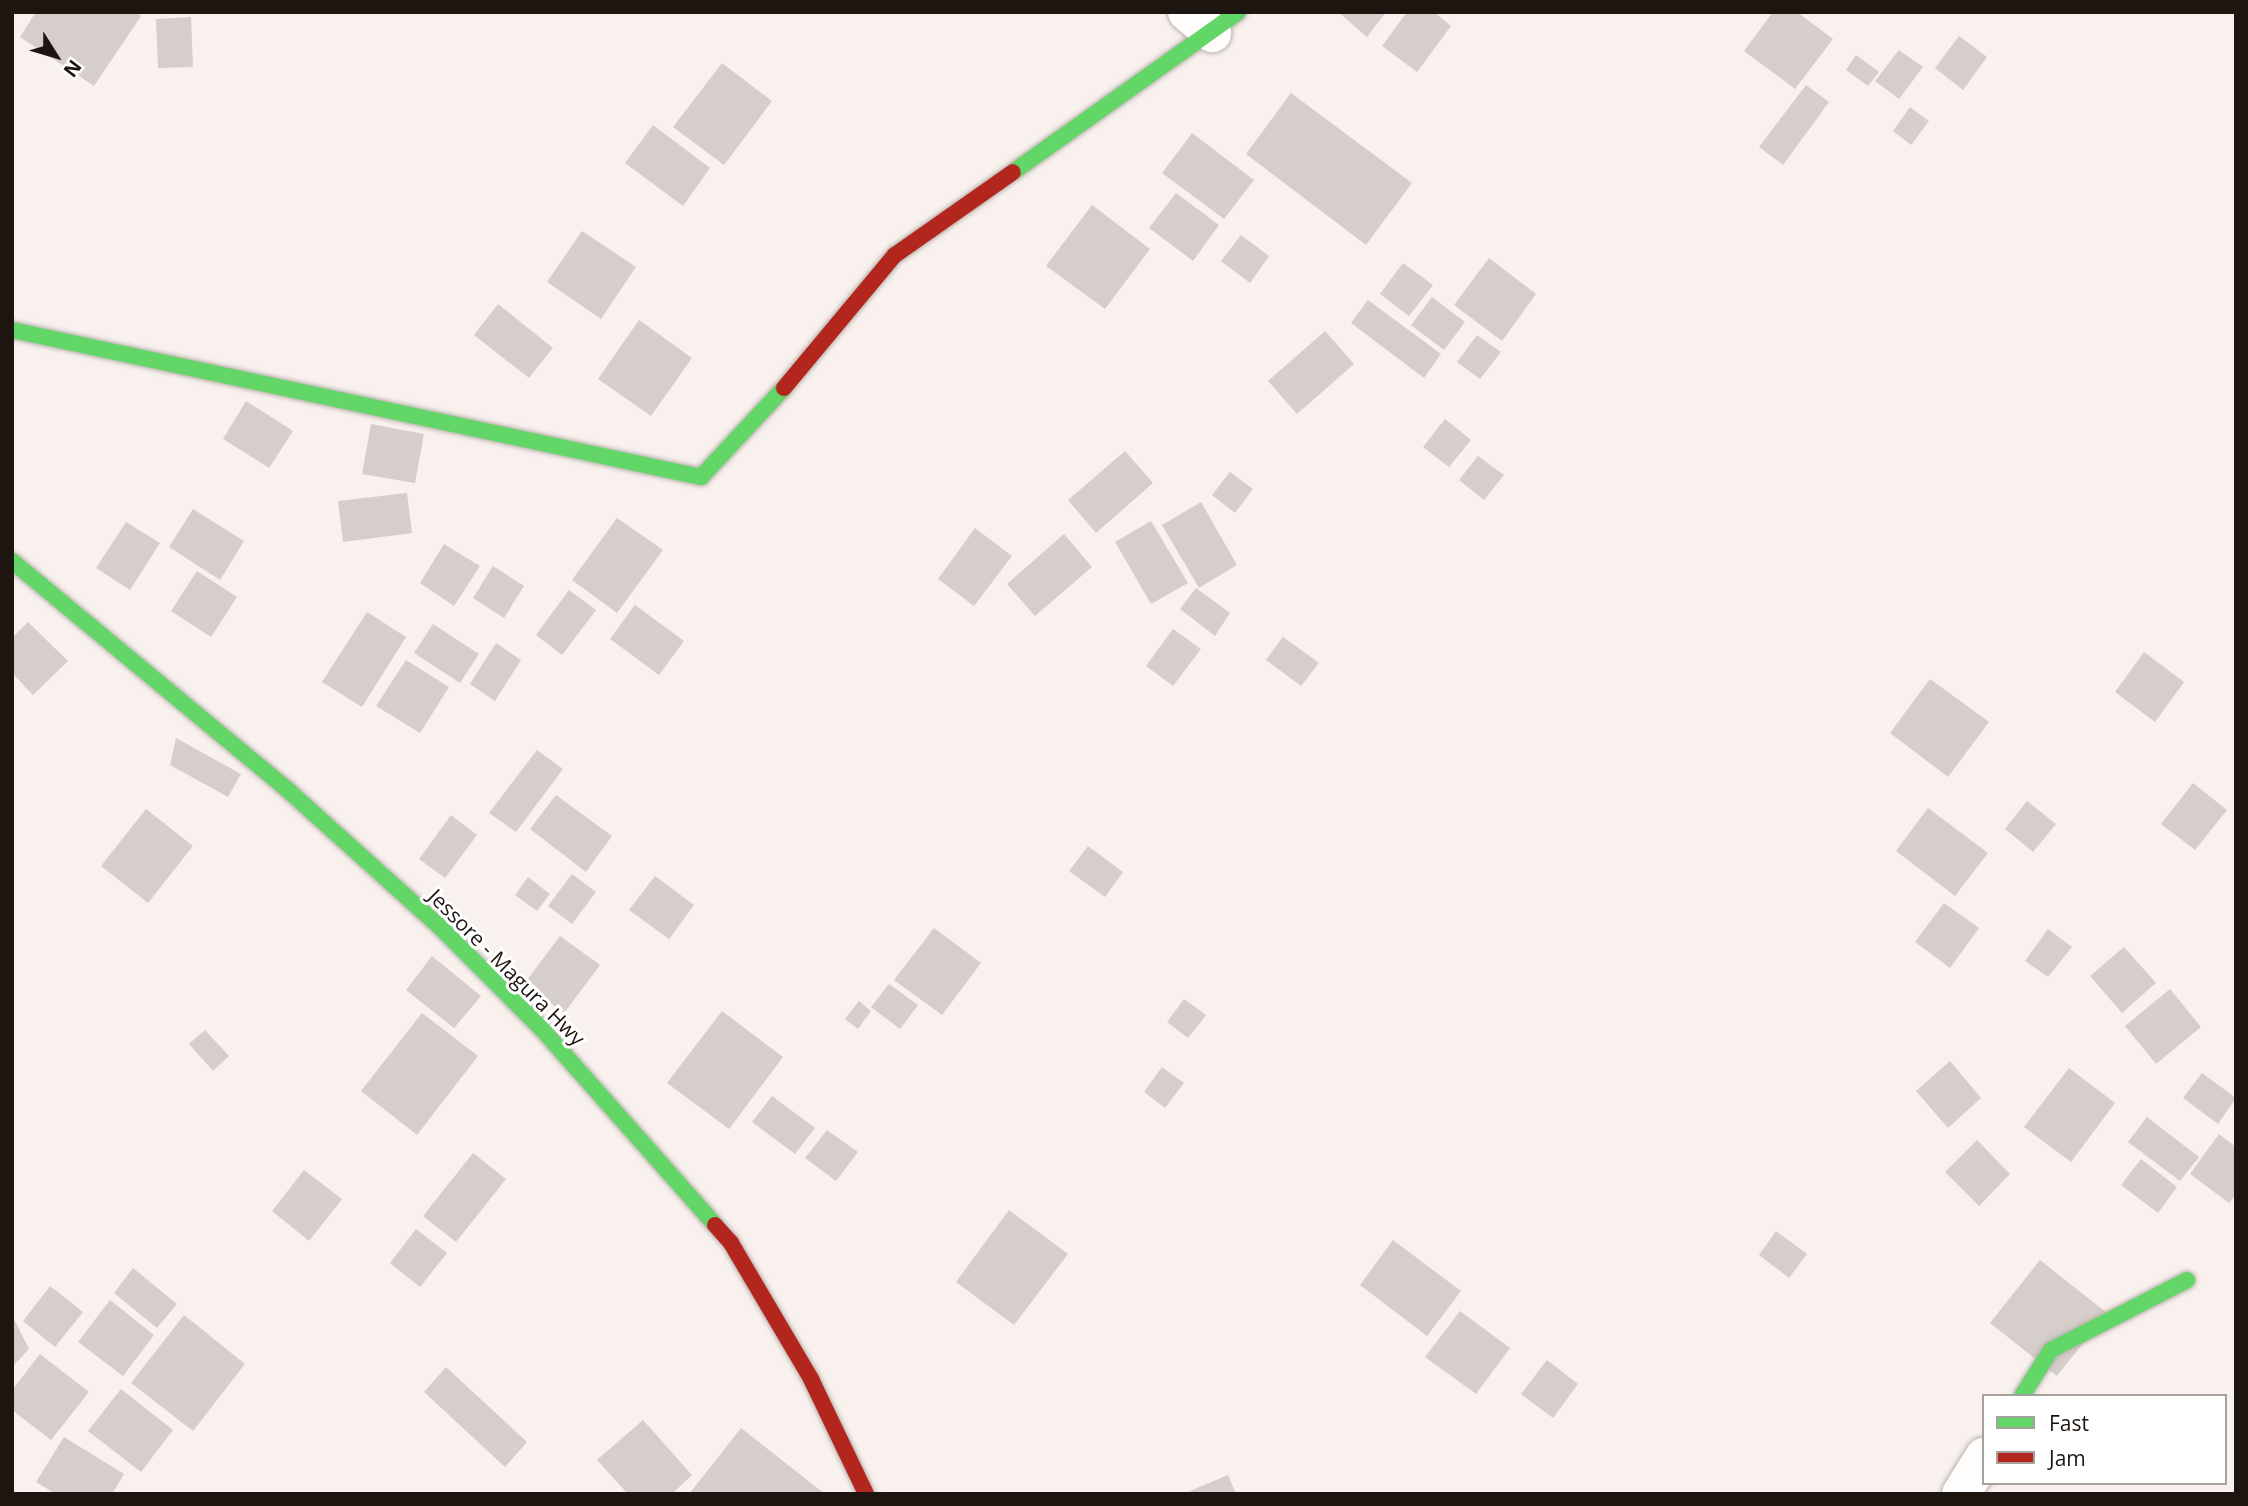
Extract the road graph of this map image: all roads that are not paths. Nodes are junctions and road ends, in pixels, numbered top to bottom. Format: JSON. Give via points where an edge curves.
{"nodes":[{"id":1,"x":1212,"y":19,"type":"edge"},
{"id":2,"x":12,"y":330,"type":"edge"},
{"id":3,"x":12,"y":561,"type":"edge"},
{"id":4,"x":2187,"y":1280,"type":"dead end"},
{"id":5,"x":2023,"y":1394,"type":"edge"},
{"id":6,"x":1982,"y":1460,"type":"edge"},
{"id":7,"x":866,"y":1494,"type":"edge"},
{"id":8,"x":1961,"y":1494,"type":"edge"}],
"edges":[{"from":1,"to":2,"type":"main road","via":[[895,255],[786,386],[701,477]]},
{"from":3,"to":7,"type":"main road","name":"Jessore - Magura Hwy","via":[[290,792],[439,926],[541,1028],[731,1243],[811,1378]]},
{"from":4,"to":5,"type":"main road","via":[[2051,1350]]},
{"from":6,"to":8,"type":"street"}]}
